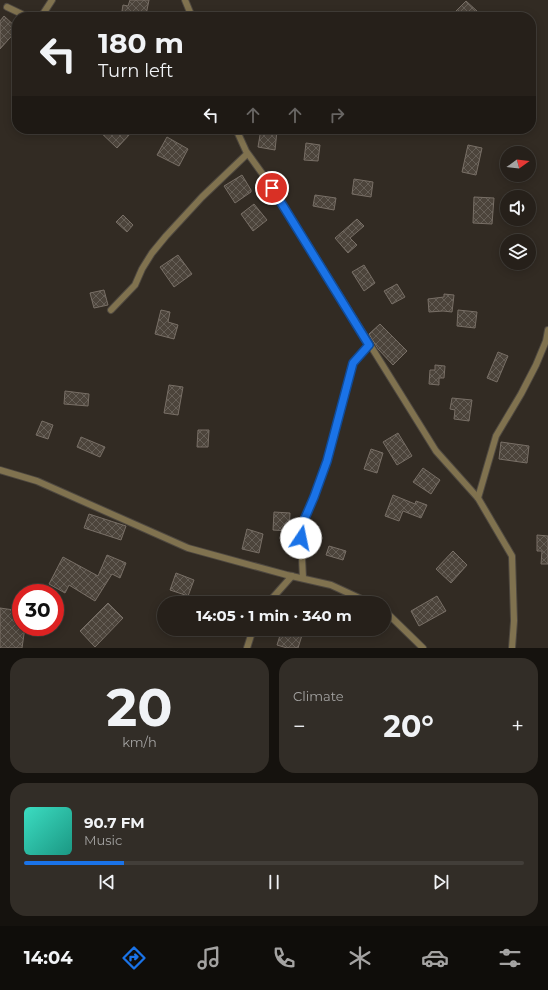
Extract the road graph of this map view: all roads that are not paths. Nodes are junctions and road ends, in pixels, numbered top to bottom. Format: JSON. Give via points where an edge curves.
{"nodes":[{"id":1,"x":52,"y":0,"type":"edge"},
{"id":2,"x":185,"y":0,"type":"edge"},
{"id":3,"x":7,"y":7,"type":"dead end"},
{"id":4,"x":18,"y":12,"type":"edge"},
{"id":5,"x":44,"y":12,"type":"edge"},
{"id":6,"x":190,"y":12,"type":"edge"},
{"id":7,"x":238,"y":134,"type":"edge"},
{"id":8,"x":248,"y":154,"type":"junction"},
{"id":9,"x":111,"y":310,"type":"dead end"},
{"id":10,"x":548,"y":330,"type":"edge"},
{"id":11,"x":369,"y":345,"type":"junction"},
{"id":12,"x":0,"y":470,"type":"edge"},
{"id":13,"x":478,"y":498,"type":"junction"},
{"id":14,"x":292,"y":576,"type":"junction"},
{"id":15,"x":303,"y":578,"type":"junction"},
{"id":16,"x":274,"y":596,"type":"edge"},
{"id":17,"x":356,"y":596,"type":"edge"},
{"id":18,"x":391,"y":617,"type":"edge"},
{"id":19,"x":251,"y":636,"type":"edge"},
{"id":20,"x":247,"y":648,"type":"edge"},
{"id":21,"x":423,"y":648,"type":"edge"},
{"id":22,"x":512,"y":648,"type":"edge"}],
"edges":[{"from":1,"to":5,"type":"street"},
{"from":2,"to":6,"type":"street"},
{"from":3,"to":4,"type":"street"},
{"from":7,"to":8,"type":"street"},
{"from":8,"to":9,"type":"street","via":[[202,197],[166,236],[152,253],[135,285]]},
{"from":8,"to":11,"type":"street","via":[[272,188]]},
{"from":10,"to":13,"type":"street","via":[[536,365],[496,436]]},
{"from":11,"to":13,"type":"street","via":[[436,451]]},
{"from":11,"to":15,"type":"street","via":[[353,363],[327,461],[305,518],[301,538]]},
{"from":12,"to":14,"type":"street","via":[[37,481],[188,548]]},
{"from":13,"to":22,"type":"street","via":[[512,556]]},
{"from":14,"to":15,"type":"street"},
{"from":14,"to":16,"type":"street"},
{"from":15,"to":17,"type":"street","via":[[331,584]]},
{"from":18,"to":21,"type":"street"},
{"from":19,"to":20,"type":"street"}]}
